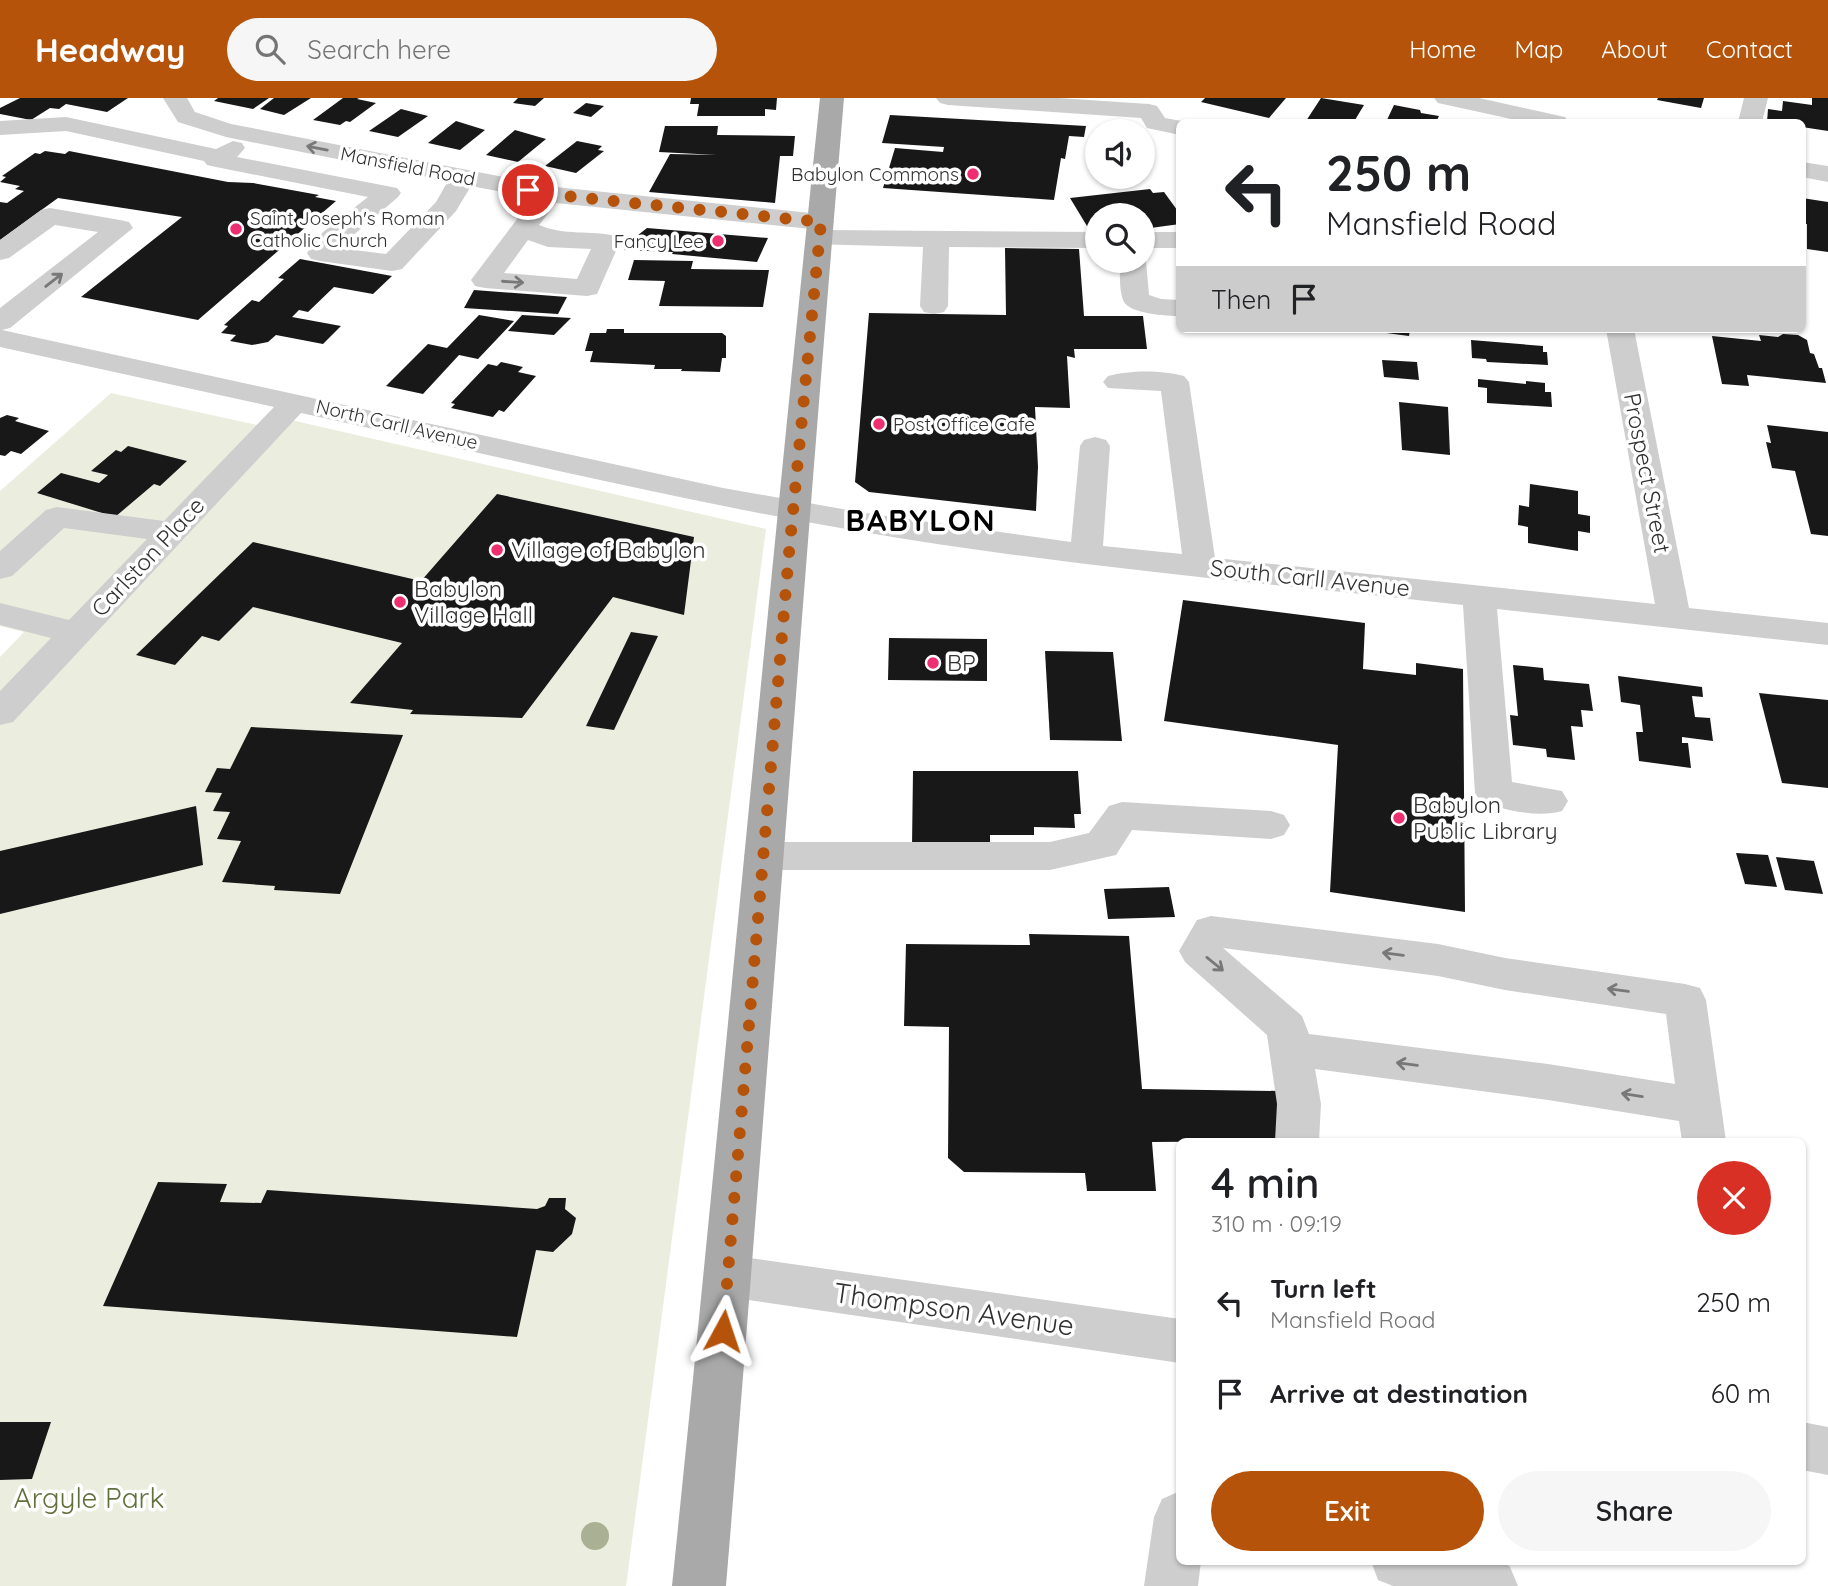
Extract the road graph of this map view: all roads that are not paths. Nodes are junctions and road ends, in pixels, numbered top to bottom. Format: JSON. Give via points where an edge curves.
{"nodes":[{"id":1,"x":175,"y":98,"type":"edge"},
{"id":2,"x":832,"y":98,"type":"edge"},
{"id":3,"x":948,"y":98,"type":"edge"},
{"id":4,"x":1446,"y":98,"type":"edge"},
{"id":5,"x":1567,"y":98,"type":"edge"},
{"id":6,"x":1756,"y":98,"type":"edge"},
{"id":7,"x":1154,"y":105,"type":"edge"},
{"id":8,"x":1542,"y":119,"type":"edge"},
{"id":9,"x":1571,"y":119,"type":"edge"},
{"id":10,"x":1751,"y":119,"type":"edge"},
{"id":11,"x":1176,"y":127,"type":"edge"},
{"id":12,"x":0,"y":128,"type":"edge"},
{"id":13,"x":253,"y":136,"type":"junction"},
{"id":14,"x":220,"y":157,"type":"junction"},
{"id":15,"x":1806,"y":170,"type":"edge"},
{"id":16,"x":1828,"y":174,"type":"edge"},
{"id":17,"x":463,"y":177,"type":"junction"},
{"id":18,"x":549,"y":194,"type":"junction"},
{"id":19,"x":820,"y":230,"type":"junction"},
{"id":20,"x":537,"y":234,"type":"dead end"},
{"id":21,"x":936,"y":240,"type":"junction"},
{"id":22,"x":1085,"y":240,"type":"edge"},
{"id":23,"x":1155,"y":240,"type":"edge"},
{"id":24,"x":1176,"y":240,"type":"edge"},
{"id":25,"x":0,"y":252,"type":"edge"},
{"id":26,"x":1134,"y":273,"type":"edge"},
{"id":27,"x":934,"y":306,"type":"dead end"},
{"id":28,"x":1176,"y":307,"type":"edge"},
{"id":29,"x":0,"y":322,"type":"edge"},
{"id":30,"x":1621,"y":333,"type":"edge"},
{"id":31,"x":0,"y":338,"type":"edge"},
{"id":32,"x":1118,"y":382,"type":"dead end"},
{"id":33,"x":296,"y":401,"type":"junction"},
{"id":34,"x":1095,"y":446,"type":"dead end"},
{"id":35,"x":793,"y":510,"type":"junction"},
{"id":36,"x":172,"y":532,"type":"junction"},
{"id":37,"x":1086,"y":554,"type":"junction"},
{"id":38,"x":1200,"y":566,"type":"junction"},
{"id":39,"x":0,"y":569,"type":"edge"},
{"id":40,"x":1479,"y":596,"type":"junction"},
{"id":41,"x":0,"y":614,"type":"edge"},
{"id":42,"x":1674,"y":617,"type":"junction"},
{"id":43,"x":76,"y":633,"type":"junction"},
{"id":44,"x":1828,"y":634,"type":"edge"},
{"id":45,"x":0,"y":713,"type":"edge"},
{"id":46,"x":1549,"y":800,"type":"dead end"},
{"id":47,"x":1270,"y":825,"type":"dead end"},
{"id":48,"x":764,"y":856,"type":"junction"},
{"id":49,"x":1291,"y":1049,"type":"junction"},
{"id":50,"x":1702,"y":1124,"type":"edge"},
{"id":51,"x":1297,"y":1138,"type":"edge"},
{"id":52,"x":728,"y":1276,"type":"junction"},
{"id":53,"x":1176,"y":1340,"type":"edge"},
{"id":54,"x":1806,"y":1447,"type":"edge"},
{"id":55,"x":1828,"y":1451,"type":"edge"},
{"id":56,"x":1176,"y":1545,"type":"edge"},
{"id":57,"x":1419,"y":1565,"type":"edge"},
{"id":58,"x":699,"y":1586,"type":"edge"},
{"id":59,"x":1171,"y":1586,"type":"edge"},
{"id":60,"x":1491,"y":1586,"type":"edge"}],
"edges":[{"from":1,"to":13,"type":"street","name":"Mansfield Road","via":[[186,117]]},
{"from":2,"to":19,"type":"main road"},
{"from":3,"to":7,"type":"street"},
{"from":4,"to":8,"type":"street"},
{"from":5,"to":9,"type":"street"},
{"from":6,"to":10,"type":"street"},
{"from":7,"to":11,"type":"street","via":[[1156,123]]},
{"from":12,"to":14,"type":"street","via":[[66,124]]},
{"from":13,"to":14,"type":"street"},
{"from":17,"to":13,"type":"street","name":"Mansfield Road","one_way":true},
{"from":14,"to":17,"type":"street","via":[[216,160],[388,193],[332,237],[320,253],[392,263],[447,206]]},
{"from":15,"to":16,"type":"street"},
{"from":17,"to":18,"type":"street","name":"Mansfield Road"},
{"from":18,"to":19,"type":"street","name":"Mansfield Road"},
{"from":18,"to":20,"type":"street"},
{"from":19,"to":21,"type":"street","name":"Mansfield Road"},
{"from":19,"to":35,"type":"main road"},
{"from":21,"to":22,"type":"street","name":"Mansfield Road"},
{"from":21,"to":27,"type":"street"},
{"from":23,"to":24,"type":"street"},
{"from":29,"to":25,"type":"street","one_way":true,"via":[[120,228],[50,216]]},
{"from":26,"to":28,"type":"street","via":[[1136,299],[1157,307]]},
{"from":30,"to":42,"type":"street","name":"Prospect Street"},
{"from":31,"to":33,"type":"street","name":"North Carll Avenue"},
{"from":32,"to":38,"type":"street","via":[[1174,382]]},
{"from":33,"to":35,"type":"street","name":"North Carll Avenue"},
{"from":33,"to":36,"type":"street","name":"Carlston Place"},
{"from":34,"to":37,"type":"street"},
{"from":35,"to":37,"type":"street","name":"South Carll Avenue"},
{"from":35,"to":48,"type":"main road"},
{"from":36,"to":39,"type":"street","via":[[57,517]]},
{"from":36,"to":43,"type":"street","name":"Carlston Place"},
{"from":37,"to":38,"type":"street","name":"South Carll Avenue"},
{"from":38,"to":40,"type":"street","name":"South Carll Avenue"},
{"from":40,"to":42,"type":"street","name":"South Carll Avenue"},
{"from":40,"to":46,"type":"street","via":[[1494,793]]},
{"from":41,"to":43,"type":"street"},
{"from":42,"to":44,"type":"street","name":"South Carll Avenue"},
{"from":43,"to":45,"type":"street","name":"Carlston Place"},
{"from":47,"to":48,"type":"street","via":[[1122,816],[1102,845],[1050,856]]},
{"from":48,"to":52,"type":"main road"},
{"from":50,"to":49,"type":"street","one_way":true,"via":[[1548,1082]]},
{"from":50,"to":49,"type":"street","one_way":true,"via":[[1685,1000],[1438,960],[1211,931],[1199,951],[1287,1028]]},
{"from":49,"to":51,"type":"street","via":[[1299,1104]]},
{"from":52,"to":53,"type":"street","name":"Thompson Avenue"},
{"from":52,"to":58,"type":"main road"},
{"from":54,"to":55,"type":"street"},
{"from":56,"to":59,"type":"street"},
{"from":57,"to":60,"type":"street","via":[[1481,1576]]}]}
